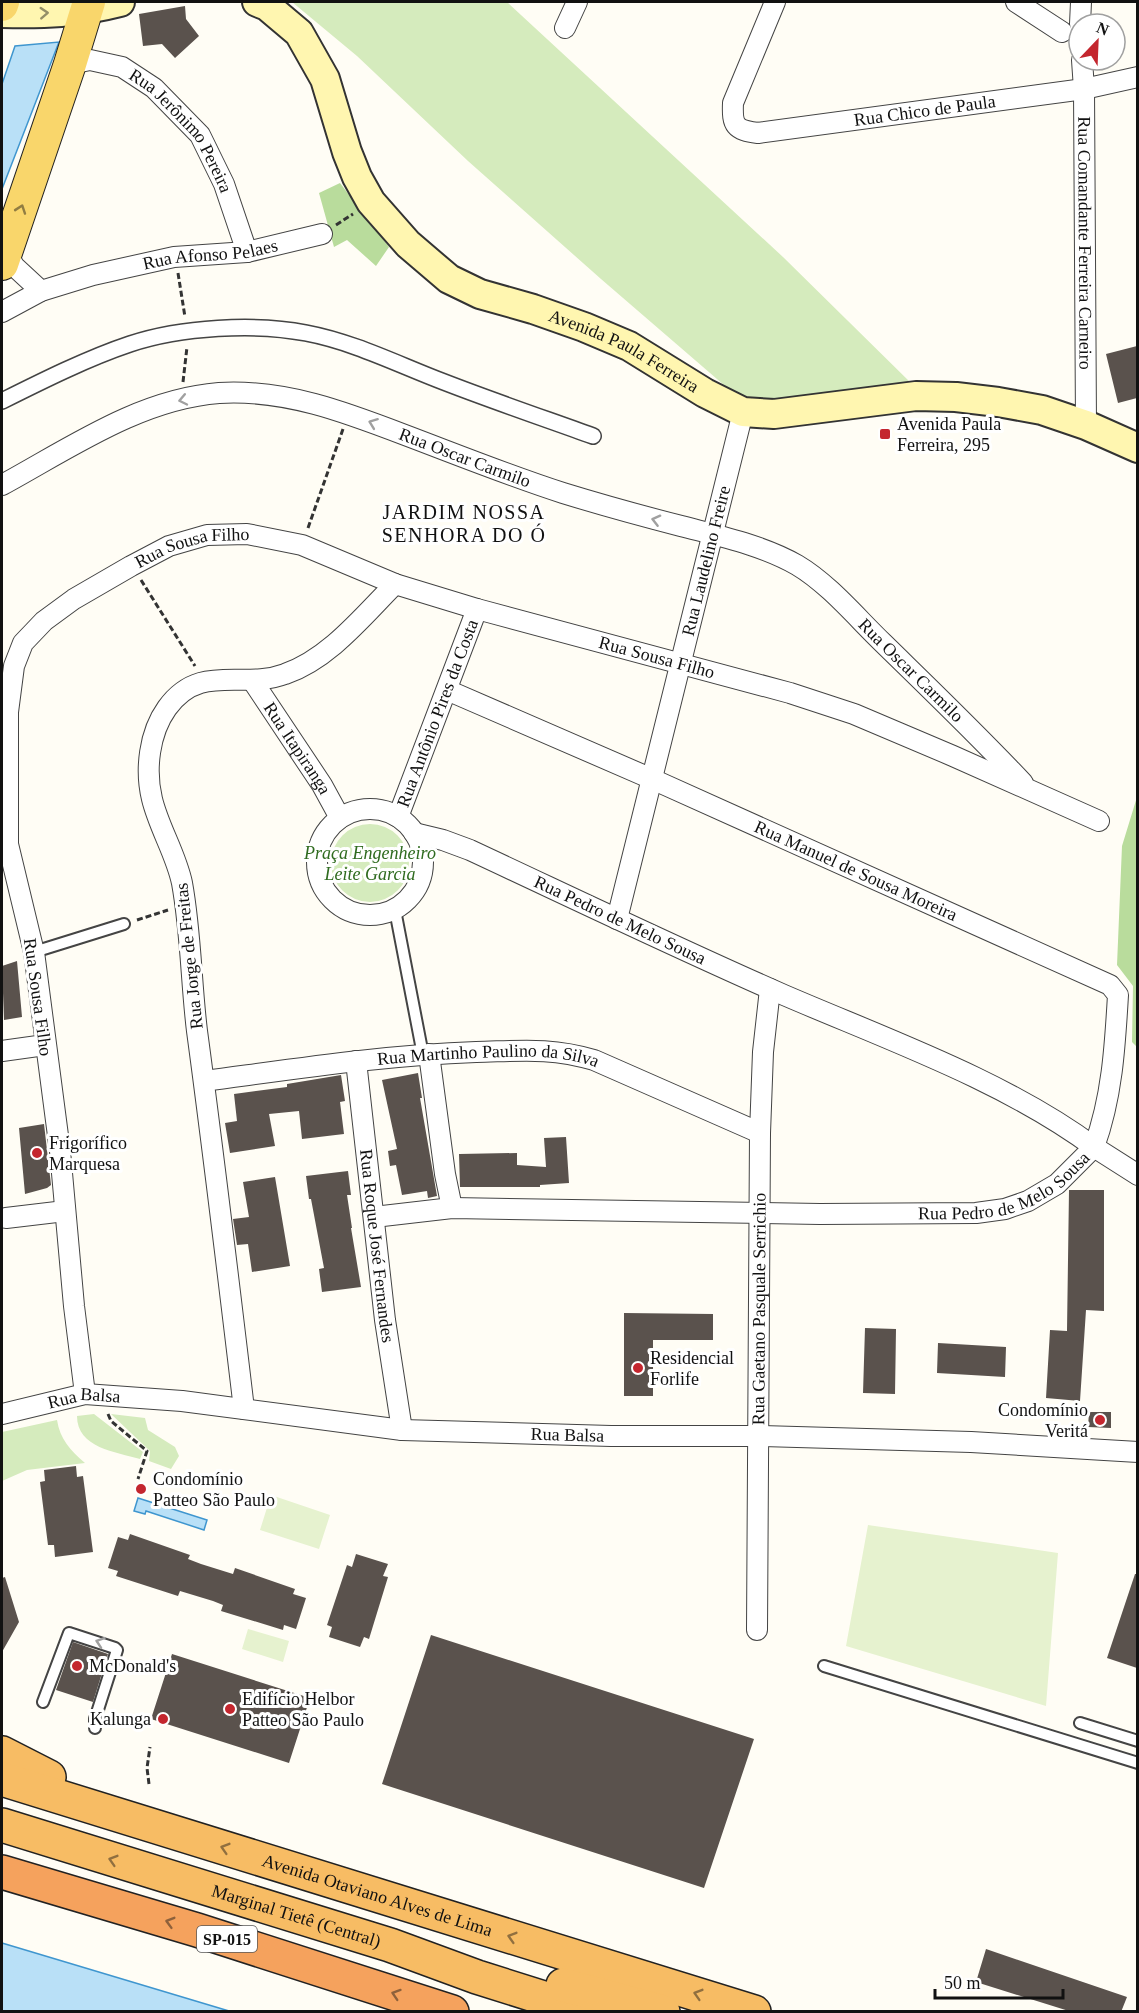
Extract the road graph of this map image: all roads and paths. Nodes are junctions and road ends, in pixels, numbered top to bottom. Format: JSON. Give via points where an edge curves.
{"nodes":[{"id":1,"x":120,"y":2,"type":"edge"},
{"id":2,"x":257,"y":2,"type":"edge"},
{"id":3,"x":577,"y":2,"type":"edge"},
{"id":4,"x":775,"y":2,"type":"edge"},
{"id":5,"x":1016,"y":2,"type":"edge"},
{"id":6,"x":88,"y":6,"type":"edge"},
{"id":7,"x":2,"y":13,"type":"edge"},
{"id":8,"x":565,"y":28,"type":"dead end"},
{"id":9,"x":1062,"y":32,"type":"dead end"},
{"id":10,"x":70,"y":64,"type":"junction"},
{"id":11,"x":1083,"y":72,"type":"edge"},
{"id":12,"x":1137,"y":77,"type":"edge"},
{"id":13,"x":1084,"y":89,"type":"junction"},
{"id":14,"x":371,"y":202,"type":"junction"},
{"id":15,"x":322,"y":234,"type":"joint"},
{"id":16,"x":248,"y":252,"type":"junction"},
{"id":17,"x":4,"y":258,"type":"edge"},
{"id":18,"x":41,"y":291,"type":"junction"},
{"id":19,"x":2,"y":312,"type":"edge"},
{"id":20,"x":2,"y":401,"type":"edge"},
{"id":21,"x":743,"y":412,"type":"junction"},
{"id":22,"x":349,"y":414,"type":"junction"},
{"id":23,"x":1086,"y":425,"type":"junction"},
{"id":24,"x":593,"y":436,"type":"dead end"},
{"id":25,"x":1137,"y":448,"type":"edge"},
{"id":26,"x":2,"y":485,"type":"edge"},
{"id":27,"x":713,"y":534,"type":"junction"},
{"id":28,"x":302,"y":545,"type":"junction"},
{"id":29,"x":131,"y":566,"type":"junction"},
{"id":30,"x":395,"y":584,"type":"junction"},
{"id":31,"x":477,"y":609,"type":"junction"},
{"id":32,"x":681,"y":664,"type":"junction"},
{"id":33,"x":252,"y":680,"type":"junction"},
{"id":34,"x":205,"y":681,"type":"junction"},
{"id":35,"x":447,"y":690,"type":"junction"},
{"id":36,"x":652,"y":778,"type":"junction"},
{"id":37,"x":1030,"y":791,"type":"junction"},
{"id":38,"x":398,"y":817,"type":"junction"},
{"id":39,"x":340,"y":818,"type":"junction"},
{"id":40,"x":1099,"y":822,"type":"dead end"},
{"id":41,"x":414,"y":833,"type":"junction"},
{"id":42,"x":5,"y":841,"type":"edge"},
{"id":43,"x":186,"y":905,"type":"junction"},
{"id":44,"x":395,"y":909,"type":"junction"},
{"id":45,"x":617,"y":919,"type":"junction"},
{"id":46,"x":124,"y":924,"type":"joint"},
{"id":47,"x":34,"y":952,"type":"junction"},
{"id":48,"x":770,"y":989,"type":"junction"},
{"id":49,"x":45,"y":1045,"type":"junction"},
{"id":50,"x":2,"y":1051,"type":"edge"},
{"id":51,"x":426,"y":1054,"type":"junction"},
{"id":52,"x":356,"y":1061,"type":"junction"},
{"id":53,"x":204,"y":1081,"type":"junction"},
{"id":54,"x":760,"y":1133,"type":"junction"},
{"id":55,"x":1094,"y":1147,"type":"junction"},
{"id":56,"x":1137,"y":1175,"type":"edge"},
{"id":57,"x":452,"y":1208,"type":"junction"},
{"id":58,"x":65,"y":1211,"type":"junction"},
{"id":59,"x":761,"y":1214,"type":"junction"},
{"id":60,"x":374,"y":1217,"type":"junction"},
{"id":61,"x":6,"y":1218,"type":"dead end"},
{"id":62,"x":85,"y":1394,"type":"junction"},
{"id":63,"x":244,"y":1409,"type":"junction"},
{"id":64,"x":106,"y":1410,"type":"dead end"},
{"id":65,"x":2,"y":1414,"type":"edge"},
{"id":66,"x":402,"y":1430,"type":"junction"},
{"id":67,"x":758,"y":1436,"type":"junction"},
{"id":68,"x":1137,"y":1452,"type":"edge"},
{"id":69,"x":138,"y":1479,"type":"dead end"},
{"id":70,"x":757,"y":1630,"type":"dead end"},
{"id":71,"x":824,"y":1666,"type":"dead end"},
{"id":72,"x":43,"y":1702,"type":"dead end"},
{"id":73,"x":1080,"y":1723,"type":"dead end"},
{"id":74,"x":95,"y":1728,"type":"dead end"},
{"id":75,"x":1137,"y":1741,"type":"edge"},
{"id":76,"x":150,"y":1747,"type":"dead end"},
{"id":77,"x":2,"y":1753,"type":"edge"},
{"id":78,"x":1137,"y":1763,"type":"edge"},
{"id":79,"x":2,"y":1779,"type":"edge"},
{"id":80,"x":149,"y":1784,"type":"dead end"},
{"id":81,"x":106,"y":1812,"type":"junction"},
{"id":82,"x":2,"y":1825,"type":"edge"},
{"id":83,"x":2,"y":1872,"type":"edge"},
{"id":84,"x":390,"y":1945,"type":"junction"},
{"id":85,"x":452,"y":2012,"type":"edge"},
{"id":86,"x":588,"y":2012,"type":"edge"},
{"id":87,"x":663,"y":2012,"type":"edge"},
{"id":88,"x":754,"y":2012,"type":"edge"}],
"edges":[{"from":1,"to":6,"type":"main road"},
{"from":2,"to":14,"type":"main road","name":"Avenida Paula Ferreira","via":[[299,33],[315,61],[325,79],[347,152]]},
{"from":3,"to":8,"type":"street"},
{"from":4,"to":13,"type":"street","name":"Rua Chico de Paula","via":[[733,103],[732,116],[739,128],[758,133]]},
{"from":5,"to":9,"type":"street"},
{"from":7,"to":6,"type":"main road","one_way":true,"via":[[39,14]]},
{"from":6,"to":10,"type":"main road"},
{"from":10,"to":16,"type":"street","name":"Rua Jerônimo Pereira","via":[[90,60],[122,67],[154,88],[200,135],[224,184]]},
{"from":17,"to":10,"type":"main road","one_way":true},
{"from":11,"to":13,"type":"street","name":"Rua Comandante Ferreira Carneiro"},
{"from":12,"to":13,"type":"street","name":"Rua Chico de Paula"},
{"from":13,"to":23,"type":"street","name":"Rua Comandante Ferreira Carneiro"},
{"from":14,"to":15,"type":"path"},
{"from":14,"to":21,"type":"main road","name":"Avenida Paula Ferreira","via":[[408,244],[449,279],[480,294],[533,309],[629,346]]},
{"from":15,"to":16,"type":"street","name":"Rua Afonso Pelaes"},
{"from":16,"to":18,"type":"street","name":"Rua Afonso Pelaes","via":[[174,257]]},
{"from":17,"to":18,"type":"street"},
{"from":18,"to":19,"type":"street","name":"Rua Afonso Pelaes"},
{"from":20,"to":24,"type":"street","via":[[130,344],[208,330],[270,328],[355,346]]},
{"from":21,"to":23,"type":"main road","name":"Avenida Paula Ferreira","via":[[774,414],[916,396],[956,397],[1042,410]]},
{"from":21,"to":27,"type":"street","name":"Rua Laudelino Freire"},
{"from":22,"to":26,"type":"street","name":"Rua Oscar Carmilo","one_way":true,"via":[[260,393],[218,393],[180,399],[138,413]]},
{"from":27,"to":22,"type":"street","name":"Rua Oscar Carmilo","one_way":true,"via":[[561,493]]},
{"from":22,"to":28,"type":"path"},
{"from":23,"to":25,"type":"main road","name":"Avenida Paula Ferreira"},
{"from":27,"to":32,"type":"street","name":"Rua Laudelino Freire"},
{"from":27,"to":37,"type":"street","name":"Rua Oscar Carmilo","via":[[771,553],[818,579]]},
{"from":28,"to":29,"type":"street","name":"Rua Sousa Filho","via":[[247,534],[207,535],[169,546]]},
{"from":28,"to":30,"type":"street","name":"Rua Sousa Filho"},
{"from":29,"to":34,"type":"path"},
{"from":29,"to":42,"type":"street","name":"Rua Sousa Filho","via":[[74,599],[23,643],[14,666],[8,712]]},
{"from":30,"to":31,"type":"street","name":"Rua Sousa Filho"},
{"from":30,"to":33,"type":"street","name":"Rua Jorge de Freitas","via":[[306,664],[284,675]]},
{"from":31,"to":32,"type":"street","name":"Rua Sousa Filho"},
{"from":31,"to":35,"type":"street","name":"Rua Antônio Pires da Costa"},
{"from":32,"to":36,"type":"street","name":"Rua Laudelino Freire"},
{"from":32,"to":37,"type":"street","name":"Rua Sousa Filho","via":[[854,714]]},
{"from":33,"to":34,"type":"street","name":"Rua Jorge de Freitas"},
{"from":33,"to":39,"type":"street","name":"Rua Itapiranga"},
{"from":34,"to":43,"type":"street","name":"Rua Jorge de Freitas","via":[[177,697],[166,709],[150,748],[152,798],[181,878]]},
{"from":35,"to":36,"type":"street","name":"Rua Manuel de Sousa Moreira"},
{"from":35,"to":38,"type":"street","name":"Rua Antônio Pires da Costa"},
{"from":36,"to":45,"type":"street","name":"Rua Laudelino Freire"},
{"from":36,"to":55,"type":"street","name":"Rua Manuel de Sousa Moreira","via":[[1110,984],[1118,995],[1111,1082]]},
{"from":37,"to":40,"type":"street","name":"Rua Sousa Filho"},
{"from":38,"to":39,"type":"street","via":[[369,809]]},
{"from":38,"to":41,"type":"street"},
{"from":39,"to":44,"type":"street","via":[[327,830],[316,864],[329,897],[360,915],[378,915]]},
{"from":41,"to":44,"type":"street","via":[[422,849],[421,877],[416,890]]},
{"from":41,"to":45,"type":"street","name":"Rua Pedro de Melo Sousa","via":[[470,850]]},
{"from":42,"to":47,"type":"street","name":"Rua Sousa Filho"},
{"from":43,"to":46,"type":"path"},
{"from":43,"to":53,"type":"street","name":"Rua Jorge de Freitas"},
{"from":44,"to":51,"type":"lane"},
{"from":45,"to":48,"type":"street","name":"Rua Pedro de Melo Sousa"},
{"from":46,"to":47,"type":"lane"},
{"from":47,"to":49,"type":"street","name":"Rua Sousa Filho"},
{"from":48,"to":54,"type":"street","name":"Rua Gaetano Pasquale Serrichio"},
{"from":48,"to":55,"type":"street","name":"Rua Pedro de Melo Sousa","via":[[1015,1098]]},
{"from":49,"to":50,"type":"street"},
{"from":49,"to":58,"type":"street","name":"Rua Sousa Filho"},
{"from":51,"to":52,"type":"street","name":"Rua Martinho Paulino da Silva"},
{"from":51,"to":54,"type":"street","name":"Rua Martinho Paulino da Silva","via":[[544,1050],[569,1053],[594,1060]]},
{"from":51,"to":57,"type":"street"},
{"from":52,"to":53,"type":"street","name":"Rua Martinho Paulino da Silva"},
{"from":52,"to":60,"type":"street","name":"Rua Roque José Fernandes"},
{"from":53,"to":63,"type":"street","name":"Rua Jorge de Freitas"},
{"from":54,"to":59,"type":"street","name":"Rua Gaetano Pasquale Serrichio"},
{"from":55,"to":56,"type":"street"},
{"from":55,"to":59,"type":"street","name":"Rua Pedro de Melo Sousa","via":[[1057,1184],[1005,1209],[976,1213]]},
{"from":57,"to":59,"type":"street","name":"Rua Pedro de Melo Sousa"},
{"from":57,"to":60,"type":"street","name":"Rua Pedro de Melo Sousa"},
{"from":58,"to":61,"type":"street"},
{"from":58,"to":62,"type":"street","name":"Rua Sousa Filho"},
{"from":59,"to":67,"type":"street","name":"Rua Gaetano Pasquale Serrichio"},
{"from":60,"to":66,"type":"street","name":"Rua Roque José Fernandes"},
{"from":62,"to":63,"type":"street","name":"Rua Balsa"},
{"from":62,"to":65,"type":"street","name":"Rua Balsa"},
{"from":63,"to":66,"type":"street","name":"Rua Balsa"},
{"from":64,"to":69,"type":"path","via":[[111,1420],[147,1451]]},
{"from":66,"to":67,"type":"street","name":"Rua Balsa"},
{"from":67,"to":68,"type":"street","name":"Rua Balsa"},
{"from":67,"to":70,"type":"street","name":"Rua Gaetano Pasquale Serrichio"},
{"from":71,"to":78,"type":"lane"},
{"from":74,"to":72,"type":"lane","one_way":true,"via":[[115,1648],[69,1632]]},
{"from":73,"to":75,"type":"lane"},
{"from":76,"to":80,"type":"path"},
{"from":77,"to":81,"type":"highway","via":[[92,1798]]},
{"from":79,"to":81,"type":"highway","name":"Avenida Otaviano Alves de Lima"},
{"from":88,"to":81,"type":"highway","name":"Avenida Otaviano Alves de Lima","one_way":true},
{"from":84,"to":82,"type":"highway","name":"Marginal Tietê (Central)","one_way":true},
{"from":85,"to":83,"type":"highway","number":"SP-015","one_way":true},
{"from":84,"to":86,"type":"highway","name":"Marginal Tietê (Central)"},
{"from":84,"to":87,"type":"highway","via":[[481,1963]]}]}
